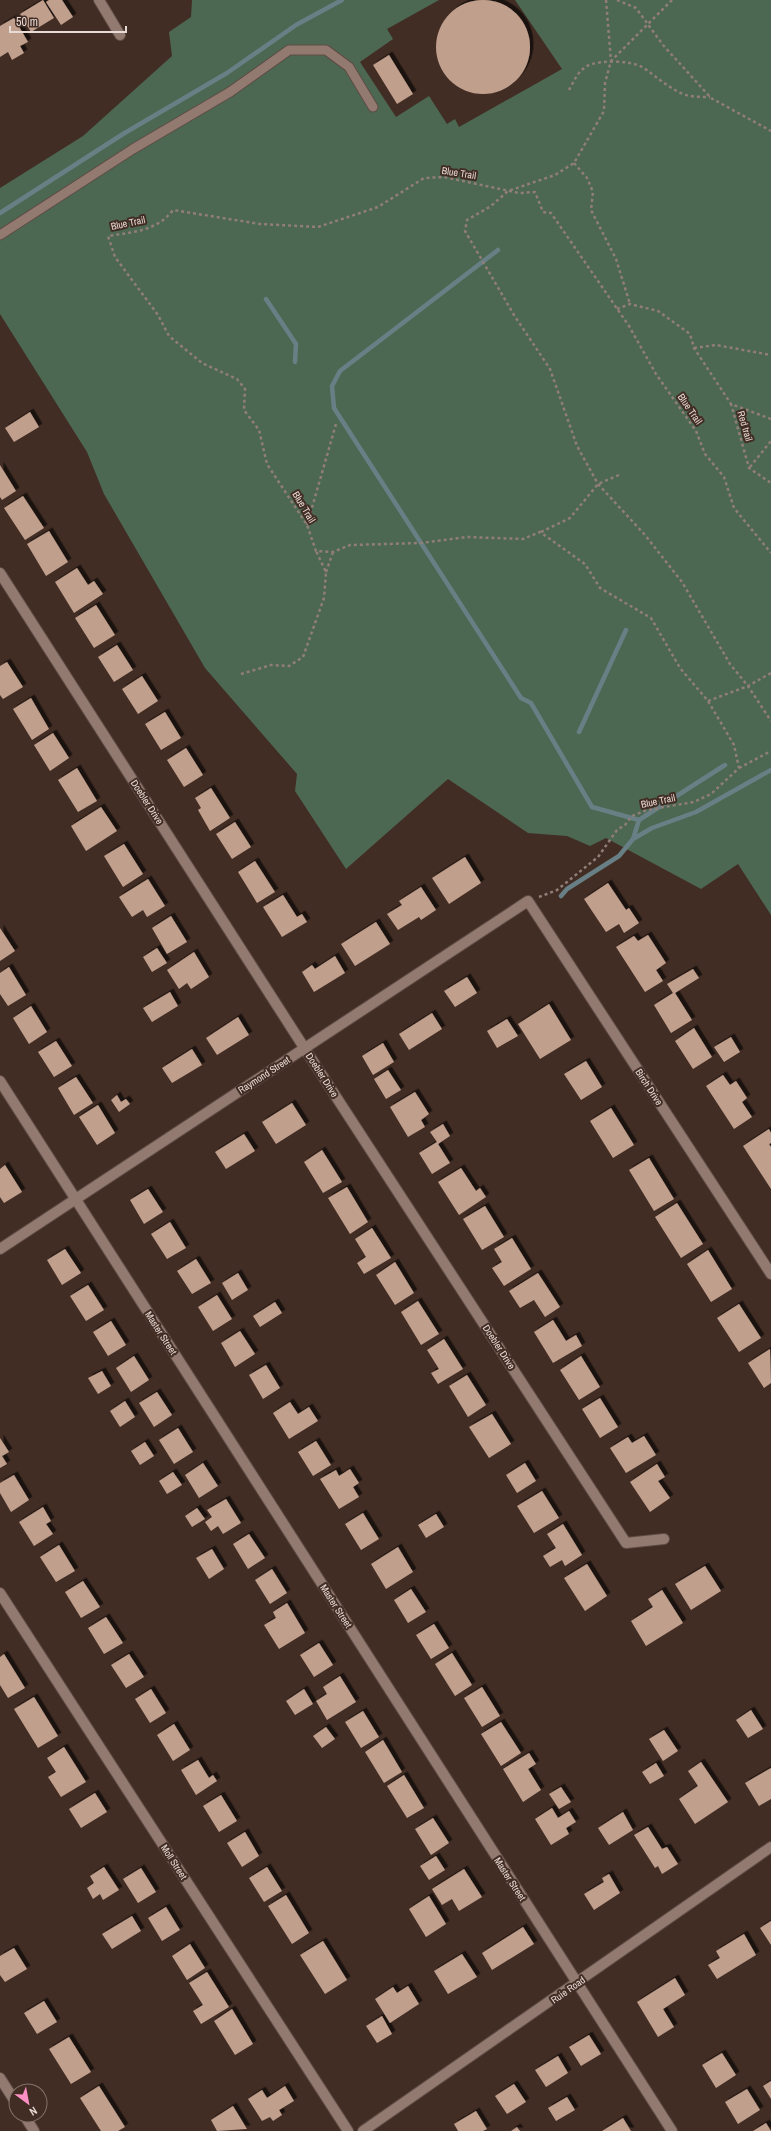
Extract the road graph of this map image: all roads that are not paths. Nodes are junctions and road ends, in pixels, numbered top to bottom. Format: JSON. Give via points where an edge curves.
{"nodes":[{"id":1,"x":99,"y":0,"type":"edge"},
{"id":2,"x":120,"y":35,"type":"dead end"},
{"id":3,"x":373,"y":107,"type":"dead end"},
{"id":4,"x":0,"y":235,"type":"edge"},
{"id":5,"x":0,"y":573,"type":"edge"},
{"id":6,"x":528,"y":901,"type":"joint"},
{"id":7,"x":305,"y":1049,"type":"junction"},
{"id":8,"x":0,"y":1081,"type":"edge"},
{"id":9,"x":76,"y":1199,"type":"junction"},
{"id":10,"x":0,"y":1249,"type":"edge"},
{"id":11,"x":771,"y":1274,"type":"edge"},
{"id":12,"x":664,"y":1539,"type":"dead end"},
{"id":13,"x":0,"y":1593,"type":"edge"},
{"id":14,"x":771,"y":1847,"type":"edge"},
{"id":15,"x":577,"y":1984,"type":"junction"},
{"id":16,"x":0,"y":2078,"type":"edge"},
{"id":17,"x":8,"y":2090,"type":"edge"},
{"id":18,"x":348,"y":2131,"type":"edge"},
{"id":19,"x":363,"y":2131,"type":"edge"},
{"id":20,"x":672,"y":2131,"type":"edge"}],
"edges":[{"from":1,"to":2,"type":"street"},
{"from":3,"to":4,"type":"lane","via":[[349,66],[326,50],[289,50],[230,92],[133,149]]},
{"from":5,"to":7,"type":"street","name":"Doebler Drive"},
{"from":6,"to":7,"type":"street","name":"Raymond Street"},
{"from":6,"to":11,"type":"street","name":"Birch Drive"},
{"from":7,"to":9,"type":"street","name":"Raymond Street"},
{"from":7,"to":12,"type":"street","name":"Doebler Drive","via":[[626,1544]]},
{"from":8,"to":9,"type":"street","name":"Master Street"},
{"from":9,"to":10,"type":"street","name":"Raymond Street"},
{"from":9,"to":15,"type":"street","name":"Master Street"},
{"from":13,"to":18,"type":"street","name":"Moll Street"},
{"from":14,"to":15,"type":"street","name":"Ruie Road"},
{"from":15,"to":19,"type":"street","name":"Ruie Road"},
{"from":15,"to":20,"type":"street","name":"Master Street"},
{"from":16,"to":17,"type":"street"}]}
